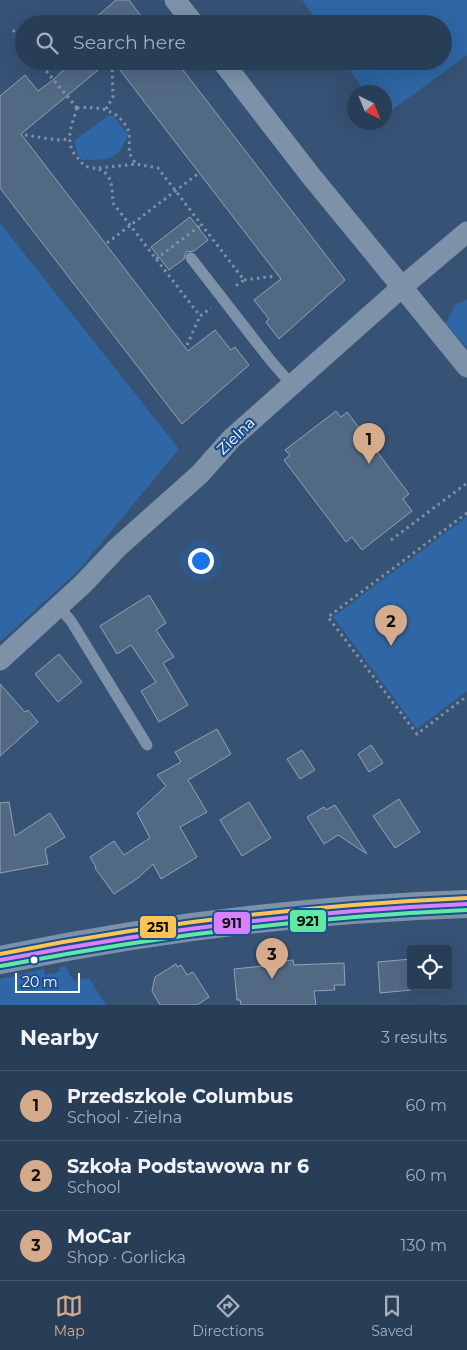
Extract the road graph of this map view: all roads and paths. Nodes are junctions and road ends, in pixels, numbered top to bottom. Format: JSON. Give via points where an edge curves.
{"nodes":[{"id":1,"x":13,"y":30,"type":"dead end"},
{"id":2,"x":15,"y":32,"type":"edge"},
{"id":3,"x":45,"y":70,"type":"edge"},
{"id":4,"x":112,"y":70,"type":"edge"},
{"id":5,"x":229,"y":70,"type":"edge"},
{"id":6,"x":77,"y":108,"type":"junction"},
{"id":7,"x":106,"y":109,"type":"junction"},
{"id":8,"x":25,"y":135,"type":"dead end"},
{"id":9,"x":69,"y":139,"type":"junction"},
{"id":10,"x":136,"y":164,"type":"junction"},
{"id":11,"x":99,"y":168,"type":"junction"},
{"id":12,"x":199,"y":173,"type":"dead end"},
{"id":13,"x":175,"y":191,"type":"junction"},
{"id":14,"x":201,"y":225,"type":"junction"},
{"id":15,"x":130,"y":226,"type":"junction"},
{"id":16,"x":467,"y":232,"type":"edge"},
{"id":17,"x":107,"y":243,"type":"dead end"},
{"id":18,"x":191,"y":258,"type":"dead end"},
{"id":19,"x":156,"y":259,"type":"junction"},
{"id":20,"x":276,"y":276,"type":"dead end"},
{"id":21,"x":244,"y":280,"type":"junction"},
{"id":22,"x":402,"y":287,"type":"junction"},
{"id":23,"x":230,"y":291,"type":"dead end"},
{"id":24,"x":214,"y":306,"type":"dead end"},
{"id":25,"x":200,"y":316,"type":"junction"},
{"id":26,"x":187,"y":345,"type":"dead end"},
{"id":27,"x":467,"y":367,"type":"edge"},
{"id":28,"x":292,"y":385,"type":"junction"},
{"id":29,"x":467,"y":483,"type":"edge"},
{"id":30,"x":467,"y":513,"type":"edge"},
{"id":31,"x":391,"y":540,"type":"dead end"},
{"id":32,"x":58,"y":607,"type":"junction"},
{"id":33,"x":0,"y":660,"type":"edge"},
{"id":34,"x":467,"y":696,"type":"edge"},
{"id":35,"x":148,"y":745,"type":"dead end"},
{"id":36,"x":467,"y":904,"type":"edge"},
{"id":37,"x":0,"y":960,"type":"edge"}],
"edges":[{"from":1,"to":2,"type":"path"},
{"from":3,"to":6,"type":"path"},
{"from":4,"to":7,"type":"path","via":[[113,97]]},
{"from":5,"to":22,"type":"street","via":[[310,176]]},
{"from":6,"to":7,"type":"path"},
{"from":6,"to":9,"type":"path"},
{"from":7,"to":10,"type":"path","via":[[118,117],[129,131],[130,154]]},
{"from":8,"to":9,"type":"path"},
{"from":9,"to":11,"type":"path","via":[[82,164]]},
{"from":10,"to":11,"type":"path"},
{"from":10,"to":13,"type":"path","via":[[158,168]]},
{"from":11,"to":15,"type":"path","via":[[111,182],[112,203]]},
{"from":12,"to":13,"type":"path"},
{"from":13,"to":14,"type":"path"},
{"from":13,"to":15,"type":"path"},
{"from":14,"to":19,"type":"path"},
{"from":14,"to":21,"type":"path"},
{"from":15,"to":17,"type":"path"},
{"from":15,"to":19,"type":"path"},
{"from":16,"to":22,"type":"street","name":"Zielna"},
{"from":18,"to":28,"type":"lane"},
{"from":19,"to":25,"type":"path"},
{"from":20,"to":21,"type":"path"},
{"from":21,"to":23,"type":"path"},
{"from":22,"to":27,"type":"street"},
{"from":22,"to":28,"type":"street","name":"Zielna"},
{"from":24,"to":25,"type":"path"},
{"from":25,"to":26,"type":"path"},
{"from":28,"to":32,"type":"street","name":"Zielna","via":[[231,439],[200,474],[117,548]]},
{"from":29,"to":31,"type":"path"},
{"from":30,"to":34,"type":"path","via":[[328,616],[417,734]]},
{"from":32,"to":33,"type":"street","name":"Zielna"},
{"from":32,"to":35,"type":"lane","via":[[71,620]]},
{"from":36,"to":37,"type":"street","via":[[356,910],[196,926]]}]}
